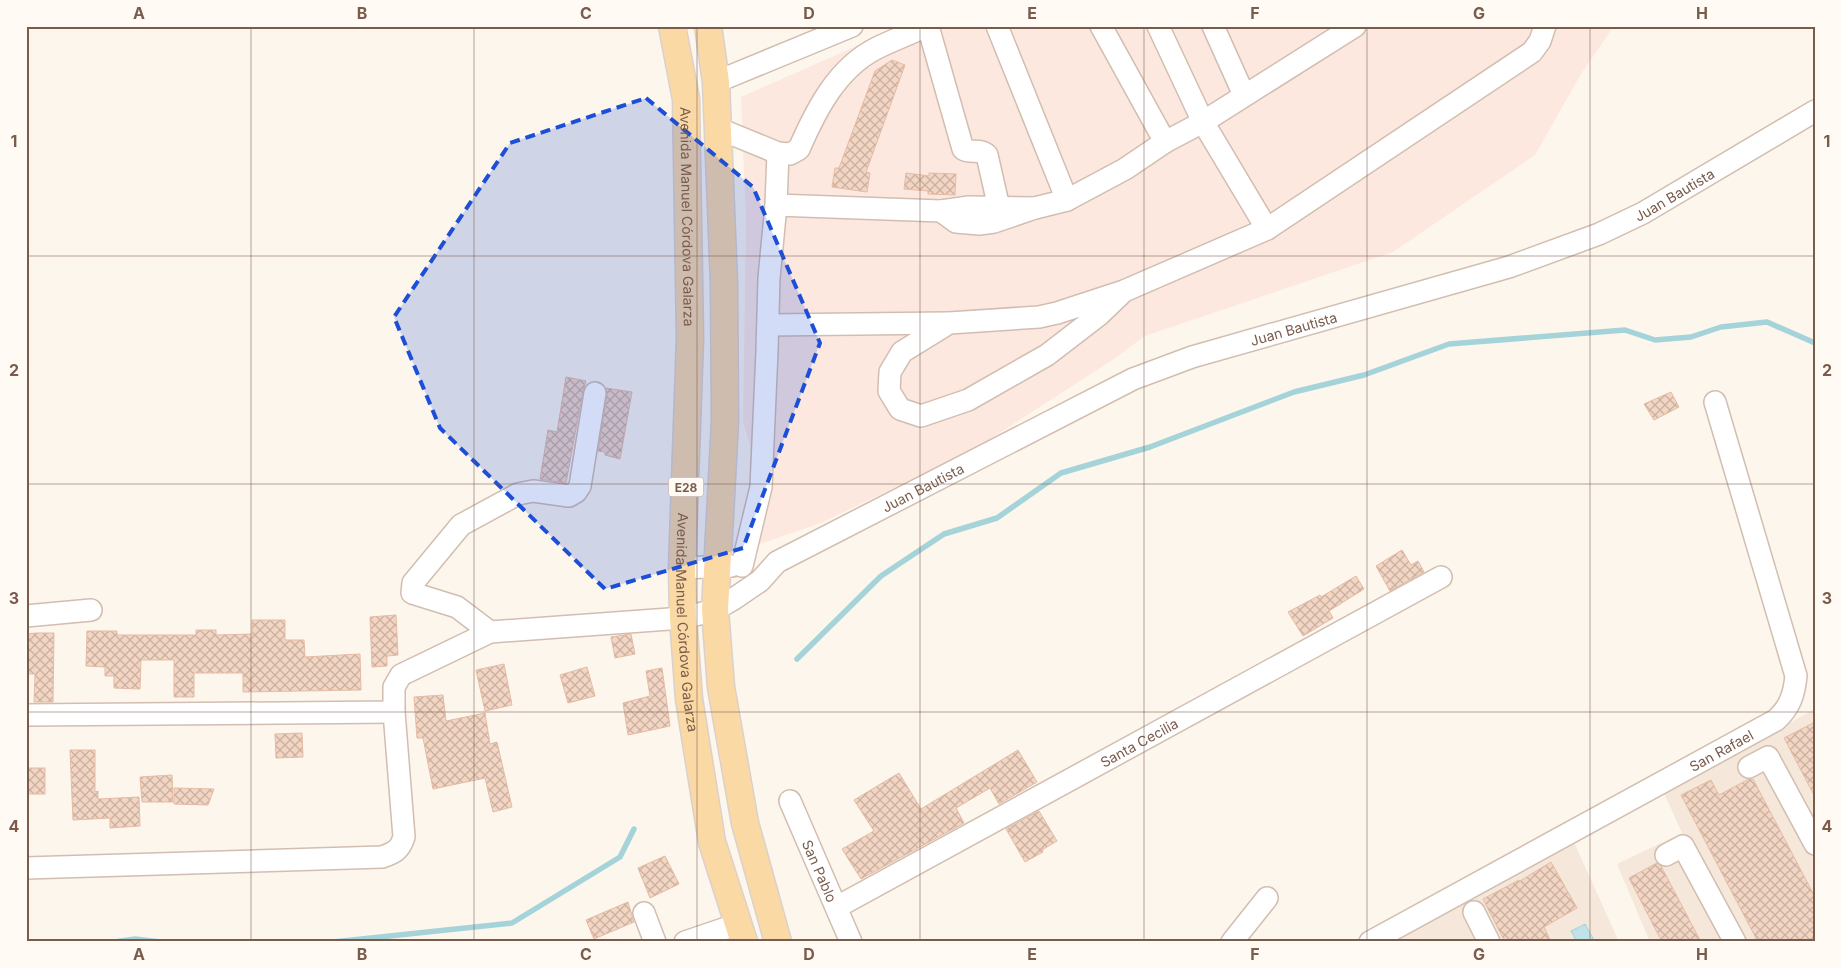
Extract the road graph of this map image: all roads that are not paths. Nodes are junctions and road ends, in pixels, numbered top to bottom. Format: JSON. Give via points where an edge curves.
{"nodes":[{"id":1,"x":672,"y":26,"type":"edge"},
{"id":2,"x":708,"y":26,"type":"edge"},
{"id":3,"x":852,"y":26,"type":"edge"},
{"id":4,"x":927,"y":26,"type":"edge"},
{"id":5,"x":997,"y":26,"type":"edge"},
{"id":6,"x":1101,"y":26,"type":"edge"},
{"id":7,"x":1158,"y":26,"type":"edge"},
{"id":8,"x":1214,"y":26,"type":"edge"},
{"id":9,"x":1545,"y":26,"type":"edge"},
{"id":10,"x":1347,"y":28,"type":"edge"},
{"id":11,"x":716,"y":82,"type":"junction"},
{"id":12,"x":1244,"y":95,"type":"junction"},
{"id":13,"x":1815,"y":111,"type":"edge"},
{"id":14,"x":1203,"y":122,"type":"junction"},
{"id":15,"x":717,"y":128,"type":"junction"},
{"id":16,"x":1165,"y":142,"type":"junction"},
{"id":17,"x":778,"y":153,"type":"junction"},
{"id":18,"x":1067,"y":200,"type":"junction"},
{"id":19,"x":776,"y":205,"type":"junction"},
{"id":20,"x":999,"y":208,"type":"junction"},
{"id":21,"x":1035,"y":208,"type":"junction"},
{"id":22,"x":941,"y":211,"type":"junction"},
{"id":23,"x":1267,"y":229,"type":"junction"},
{"id":24,"x":1124,"y":291,"type":"junction"},
{"id":25,"x":949,"y":323,"type":"junction"},
{"id":26,"x":768,"y":325,"type":"junction"},
{"id":27,"x":595,"y":393,"type":"dead end"},
{"id":28,"x":1716,"y":402,"type":"dead end"},
{"id":29,"x":777,"y":562,"type":"junction"},
{"id":30,"x":730,"y":566,"type":"junction"},
{"id":31,"x":682,"y":568,"type":"junction"},
{"id":32,"x":1441,"y":577,"type":"dead end"},
{"id":33,"x":91,"y":610,"type":"dead end"},
{"id":34,"x":715,"y":610,"type":"junction"},
{"id":35,"x":26,"y":616,"type":"edge"},
{"id":36,"x":683,"y":618,"type":"junction"},
{"id":37,"x":490,"y":632,"type":"junction"},
{"id":38,"x":394,"y":712,"type":"junction"},
{"id":39,"x":26,"y":715,"type":"edge"},
{"id":40,"x":1749,"y":767,"type":"dead end"},
{"id":41,"x":790,"y":801,"type":"dead end"},
{"id":42,"x":1815,"y":844,"type":"edge"},
{"id":43,"x":1666,"y":855,"type":"dead end"},
{"id":44,"x":26,"y":868,"type":"edge"},
{"id":45,"x":1267,"y":898,"type":"dead end"},
{"id":46,"x":837,"y":907,"type":"junction"},
{"id":47,"x":1474,"y":912,"type":"dead end"},
{"id":48,"x":644,"y":913,"type":"dead end"},
{"id":49,"x":741,"y":933,"type":"edge"},
{"id":50,"x":655,"y":942,"type":"edge"},
{"id":51,"x":685,"y":942,"type":"edge"},
{"id":52,"x":778,"y":942,"type":"edge"},
{"id":53,"x":851,"y":942,"type":"edge"},
{"id":54,"x":1232,"y":942,"type":"edge"},
{"id":55,"x":1370,"y":942,"type":"edge"},
{"id":56,"x":1489,"y":942,"type":"edge"},
{"id":57,"x":1735,"y":942,"type":"edge"}],
"edges":[{"from":1,"to":31,"type":"main road","name":"Avenida Manuel Córdova Galarza","number":"E28","via":[[686,99],[690,338]]},
{"from":2,"to":11,"type":"main road","name":"Avenida Manuel Córdova Galarza","number":"E28"},
{"from":3,"to":11,"type":"street"},
{"from":4,"to":17,"type":"street","via":[[876,48],[847,68],[832,86],[799,149],[790,154]]},
{"from":4,"to":20,"type":"street","via":[[963,149],[982,151],[987,155]]},
{"from":5,"to":18,"type":"street"},
{"from":6,"to":16,"type":"street"},
{"from":7,"to":14,"type":"street"},
{"from":8,"to":12,"type":"street"},
{"from":9,"to":23,"type":"street","via":[[1532,52]]},
{"from":10,"to":12,"type":"street"},
{"from":11,"to":15,"type":"main road","name":"Avenida Manuel Córdova Galarza","number":"E28"},
{"from":12,"to":14,"type":"street"},
{"from":13,"to":29,"type":"street","name":"Juan Bautista","via":[[1643,213],[1599,234],[1509,267],[1165,366]]},
{"from":14,"to":16,"type":"street"},
{"from":14,"to":23,"type":"street"},
{"from":15,"to":17,"type":"street"},
{"from":15,"to":30,"type":"main road","name":"Avenida Manuel Córdova Galarza","number":"E28"},
{"from":16,"to":18,"type":"street","via":[[1126,170]]},
{"from":17,"to":19,"type":"street"},
{"from":18,"to":21,"type":"street"},
{"from":19,"to":22,"type":"street"},
{"from":19,"to":26,"type":"street","via":[[768,278]]},
{"from":20,"to":21,"type":"street"},
{"from":20,"to":22,"type":"street","via":[[969,207]]},
{"from":21,"to":22,"type":"street","via":[[1006,220],[979,224],[956,222]]},
{"from":23,"to":24,"type":"street"},
{"from":24,"to":25,"type":"street","via":[[1057,314]]},
{"from":24,"to":25,"type":"street","via":[[1047,356],[968,400],[921,416],[900,409],[889,392],[890,372],[902,352]]},
{"from":25,"to":26,"type":"street"},
{"from":26,"to":30,"type":"street","via":[[761,487]]},
{"from":27,"to":37,"type":"street","via":[[580,486],[576,492],[568,496],[533,491],[518,494],[461,525],[413,584],[412,593],[457,607]]},
{"from":28,"to":55,"type":"street","name":"San Rafael","via":[[1796,676],[1794,694],[1786,710],[1776,720]]},
{"from":29,"to":30,"type":"street","name":"Juan Bautista"},
{"from":29,"to":34,"type":"street","name":"Juan Bautista","via":[[760,581]]},
{"from":30,"to":31,"type":"street","name":"Juan Bautista"},
{"from":30,"to":34,"type":"main road","name":"Avenida Manuel Córdova Galarza","number":"E28"},
{"from":31,"to":36,"type":"main road","name":"Avenida Manuel Córdova Galarza","number":"E28"},
{"from":32,"to":46,"type":"street","name":"Santa Cecilia"},
{"from":33,"to":35,"type":"street"},
{"from":34,"to":36,"type":"street","name":"Juan Bautista"},
{"from":34,"to":52,"type":"main road","name":"Avenida Manuel Córdova Galarza","number":"E28","via":[[721,686],[745,823]]},
{"from":36,"to":37,"type":"street","name":"Juan Bautista"},
{"from":36,"to":49,"type":"main road","name":"Avenida Manuel Córdova Galarza","number":"E28","via":[[689,699],[712,842]]},
{"from":37,"to":38,"type":"street","via":[[401,675],[394,688]]},
{"from":38,"to":39,"type":"street"},
{"from":38,"to":44,"type":"street","via":[[404,837],[394,853],[382,857]]},
{"from":40,"to":42,"type":"street","via":[[1768,757]]},
{"from":41,"to":46,"type":"street","name":"San Pablo"},
{"from":43,"to":57,"type":"street","via":[[1684,846]]},
{"from":45,"to":54,"type":"street"},
{"from":46,"to":53,"type":"street","name":"San Pablo"},
{"from":47,"to":56,"type":"street"},
{"from":48,"to":50,"type":"street"},
{"from":49,"to":51,"type":"street"}]}
